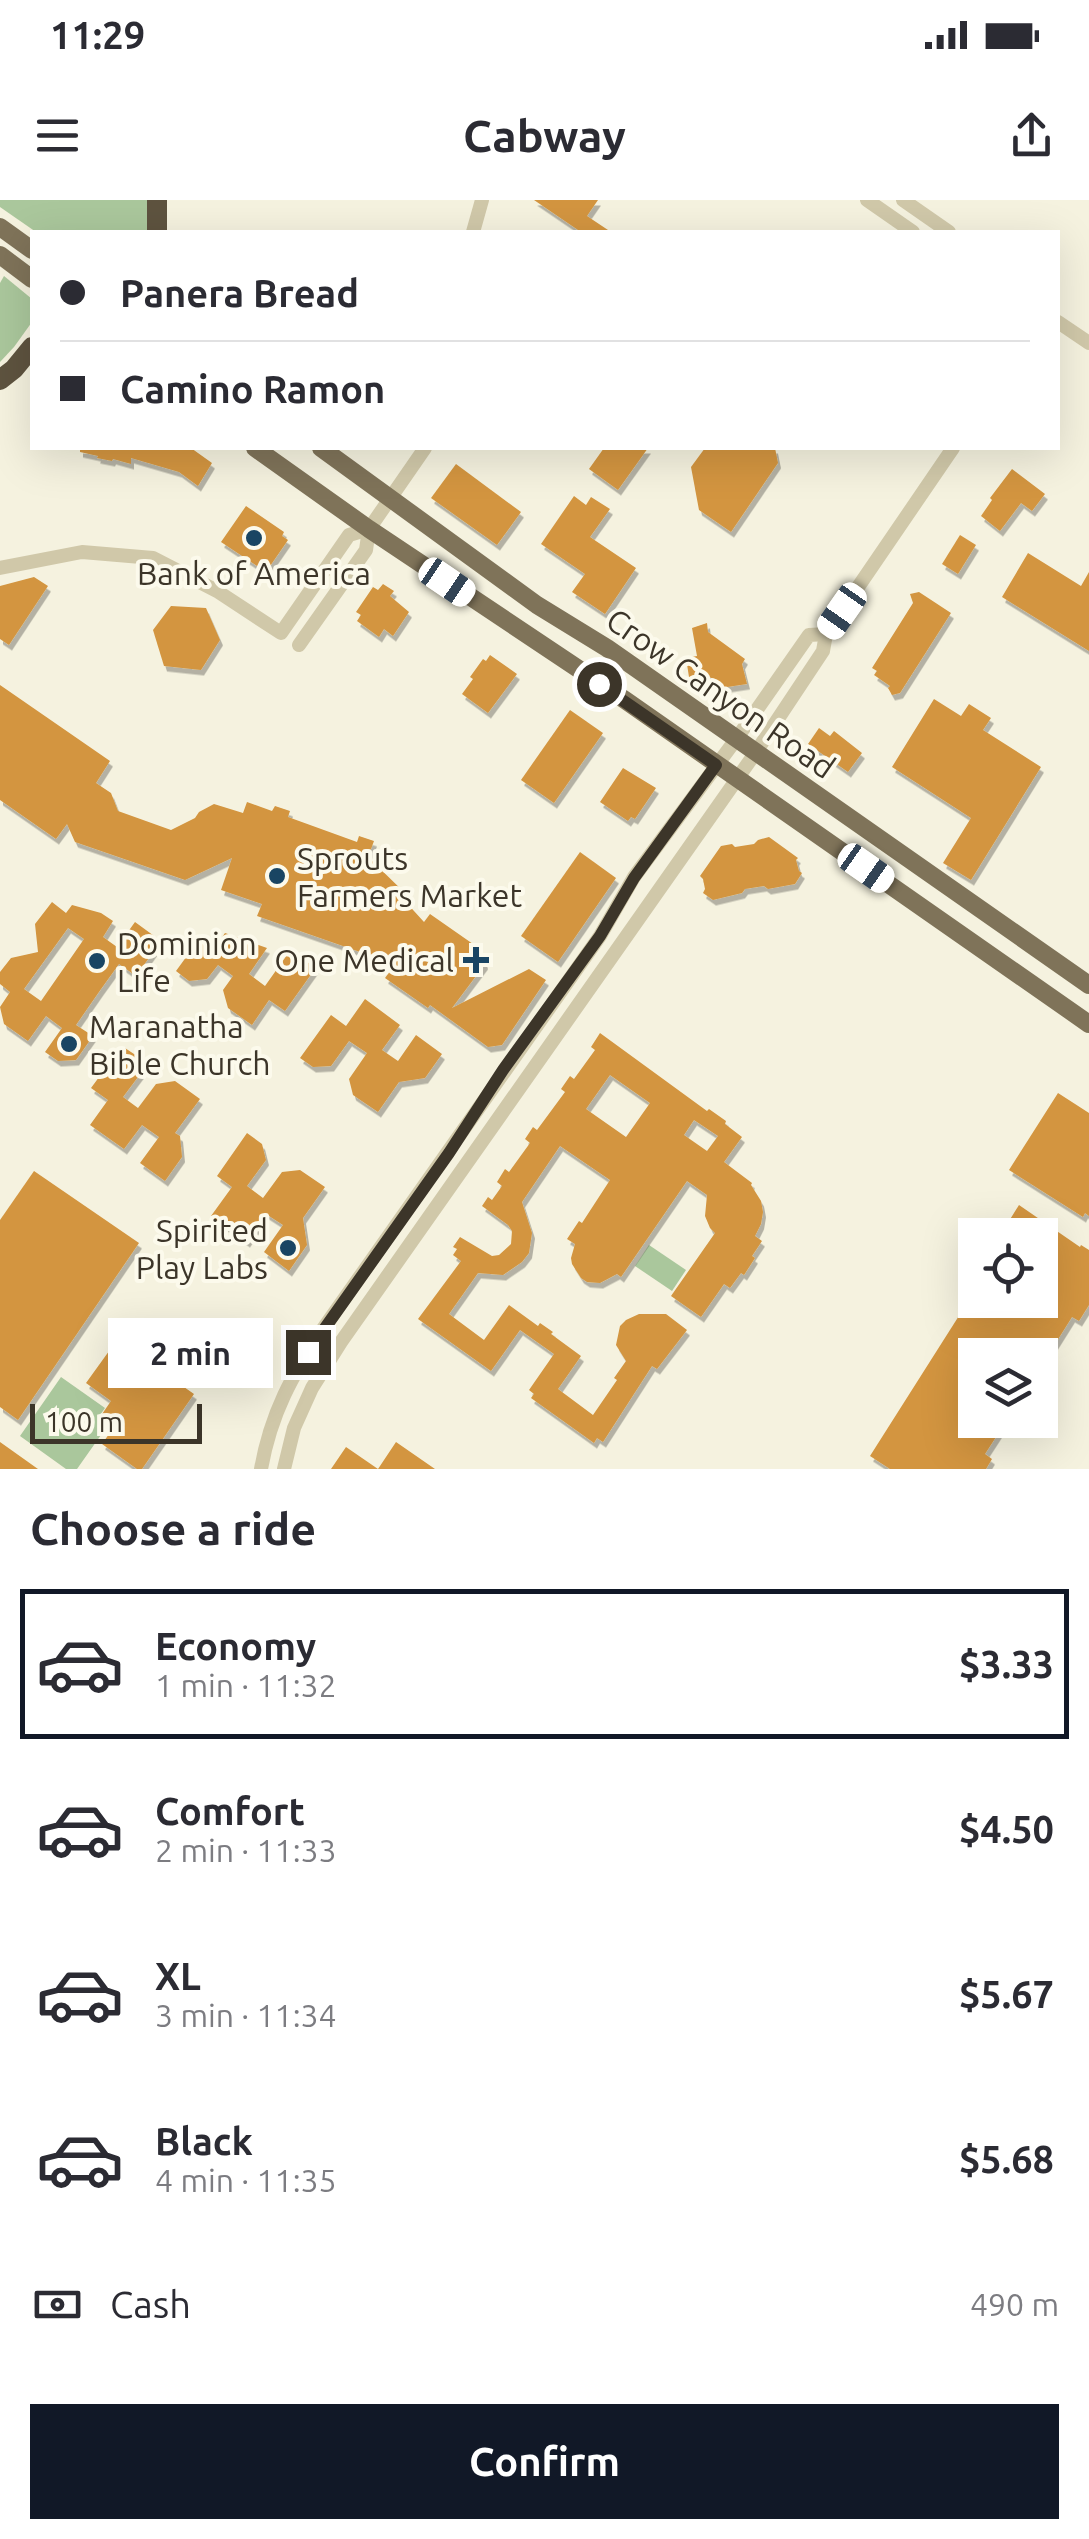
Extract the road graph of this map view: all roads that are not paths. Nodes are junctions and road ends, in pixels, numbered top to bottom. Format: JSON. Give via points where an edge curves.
{"nodes":[{"id":1,"x":157,"y":200,"type":"edge"},
{"id":2,"x":482,"y":200,"type":"edge"},
{"id":3,"x":866,"y":200,"type":"edge"},
{"id":4,"x":903,"y":200,"type":"edge"},
{"id":5,"x":0,"y":227,"type":"edge"},
{"id":6,"x":157,"y":230,"type":"edge"},
{"id":7,"x":474,"y":230,"type":"edge"},
{"id":8,"x":910,"y":230,"type":"edge"},
{"id":9,"x":946,"y":230,"type":"edge"},
{"id":10,"x":30,"y":249,"type":"edge"},
{"id":11,"x":0,"y":255,"type":"edge"},
{"id":12,"x":30,"y":278,"type":"edge"},
{"id":13,"x":1060,"y":323,"type":"edge"},
{"id":14,"x":1089,"y":343,"type":"edge"},
{"id":15,"x":30,"y":349,"type":"edge"},
{"id":16,"x":0,"y":380,"type":"edge"},
{"id":17,"x":258,"y":450,"type":"edge"},
{"id":18,"x":324,"y":450,"type":"edge"},
{"id":19,"x":424,"y":450,"type":"edge"},
{"id":20,"x":952,"y":450,"type":"edge"},
{"id":21,"x":389,"y":498,"type":"junction"},
{"id":22,"x":368,"y":529,"type":"junction"},
{"id":23,"x":0,"y":568,"type":"edge"},
{"id":24,"x":826,"y":634,"type":"junction"},
{"id":25,"x":299,"y":645,"type":"dead end"},
{"id":26,"x":737,"y":738,"type":"junction"},
{"id":27,"x":756,"y":752,"type":"junction"},
{"id":28,"x":716,"y":765,"type":"junction"},
{"id":29,"x":736,"y":780,"type":"junction"},
{"id":30,"x":1089,"y":985,"type":"edge"},
{"id":31,"x":1089,"y":1024,"type":"edge"},
{"id":32,"x":261,"y":1469,"type":"edge"},
{"id":33,"x":284,"y":1469,"type":"edge"}],
"edges":[{"from":1,"to":6,"type":"highway"},
{"from":2,"to":7,"type":"street"},
{"from":3,"to":8,"type":"street"},
{"from":4,"to":9,"type":"street"},
{"from":5,"to":10,"type":"main road"},
{"from":11,"to":12,"type":"main road"},
{"from":13,"to":14,"type":"street"},
{"from":15,"to":16,"type":"highway"},
{"from":17,"to":22,"type":"main road","name":"Crow Canyon Road"},
{"from":18,"to":21,"type":"main road","name":"Crow Canyon Road"},
{"from":19,"to":21,"type":"street"},
{"from":20,"to":24,"type":"street"},
{"from":21,"to":22,"type":"street"},
{"from":21,"to":26,"type":"main road","name":"Crow Canyon Road"},
{"from":22,"to":23,"type":"street","via":[[349,535],[281,632],[153,558],[82,552]]},
{"from":22,"to":25,"type":"street","via":[[366,550]]},
{"from":22,"to":28,"type":"main road","name":"Crow Canyon Road"},
{"from":24,"to":26,"type":"street","via":[[809,634]]},
{"from":24,"to":27,"type":"street","via":[[823,651]]},
{"from":26,"to":27,"type":"main road","name":"Crow Canyon Road"},
{"from":26,"to":28,"type":"street"},
{"from":27,"to":29,"type":"street"},
{"from":27,"to":30,"type":"main road","name":"Crow Canyon Road"},
{"from":28,"to":29,"type":"main road","name":"Crow Canyon Road"},
{"from":28,"to":32,"type":"street","via":[[293,1374]]},
{"from":29,"to":31,"type":"main road","name":"Crow Canyon Road"},
{"from":29,"to":33,"type":"street","via":[[341,1342],[294,1428]]}]}
